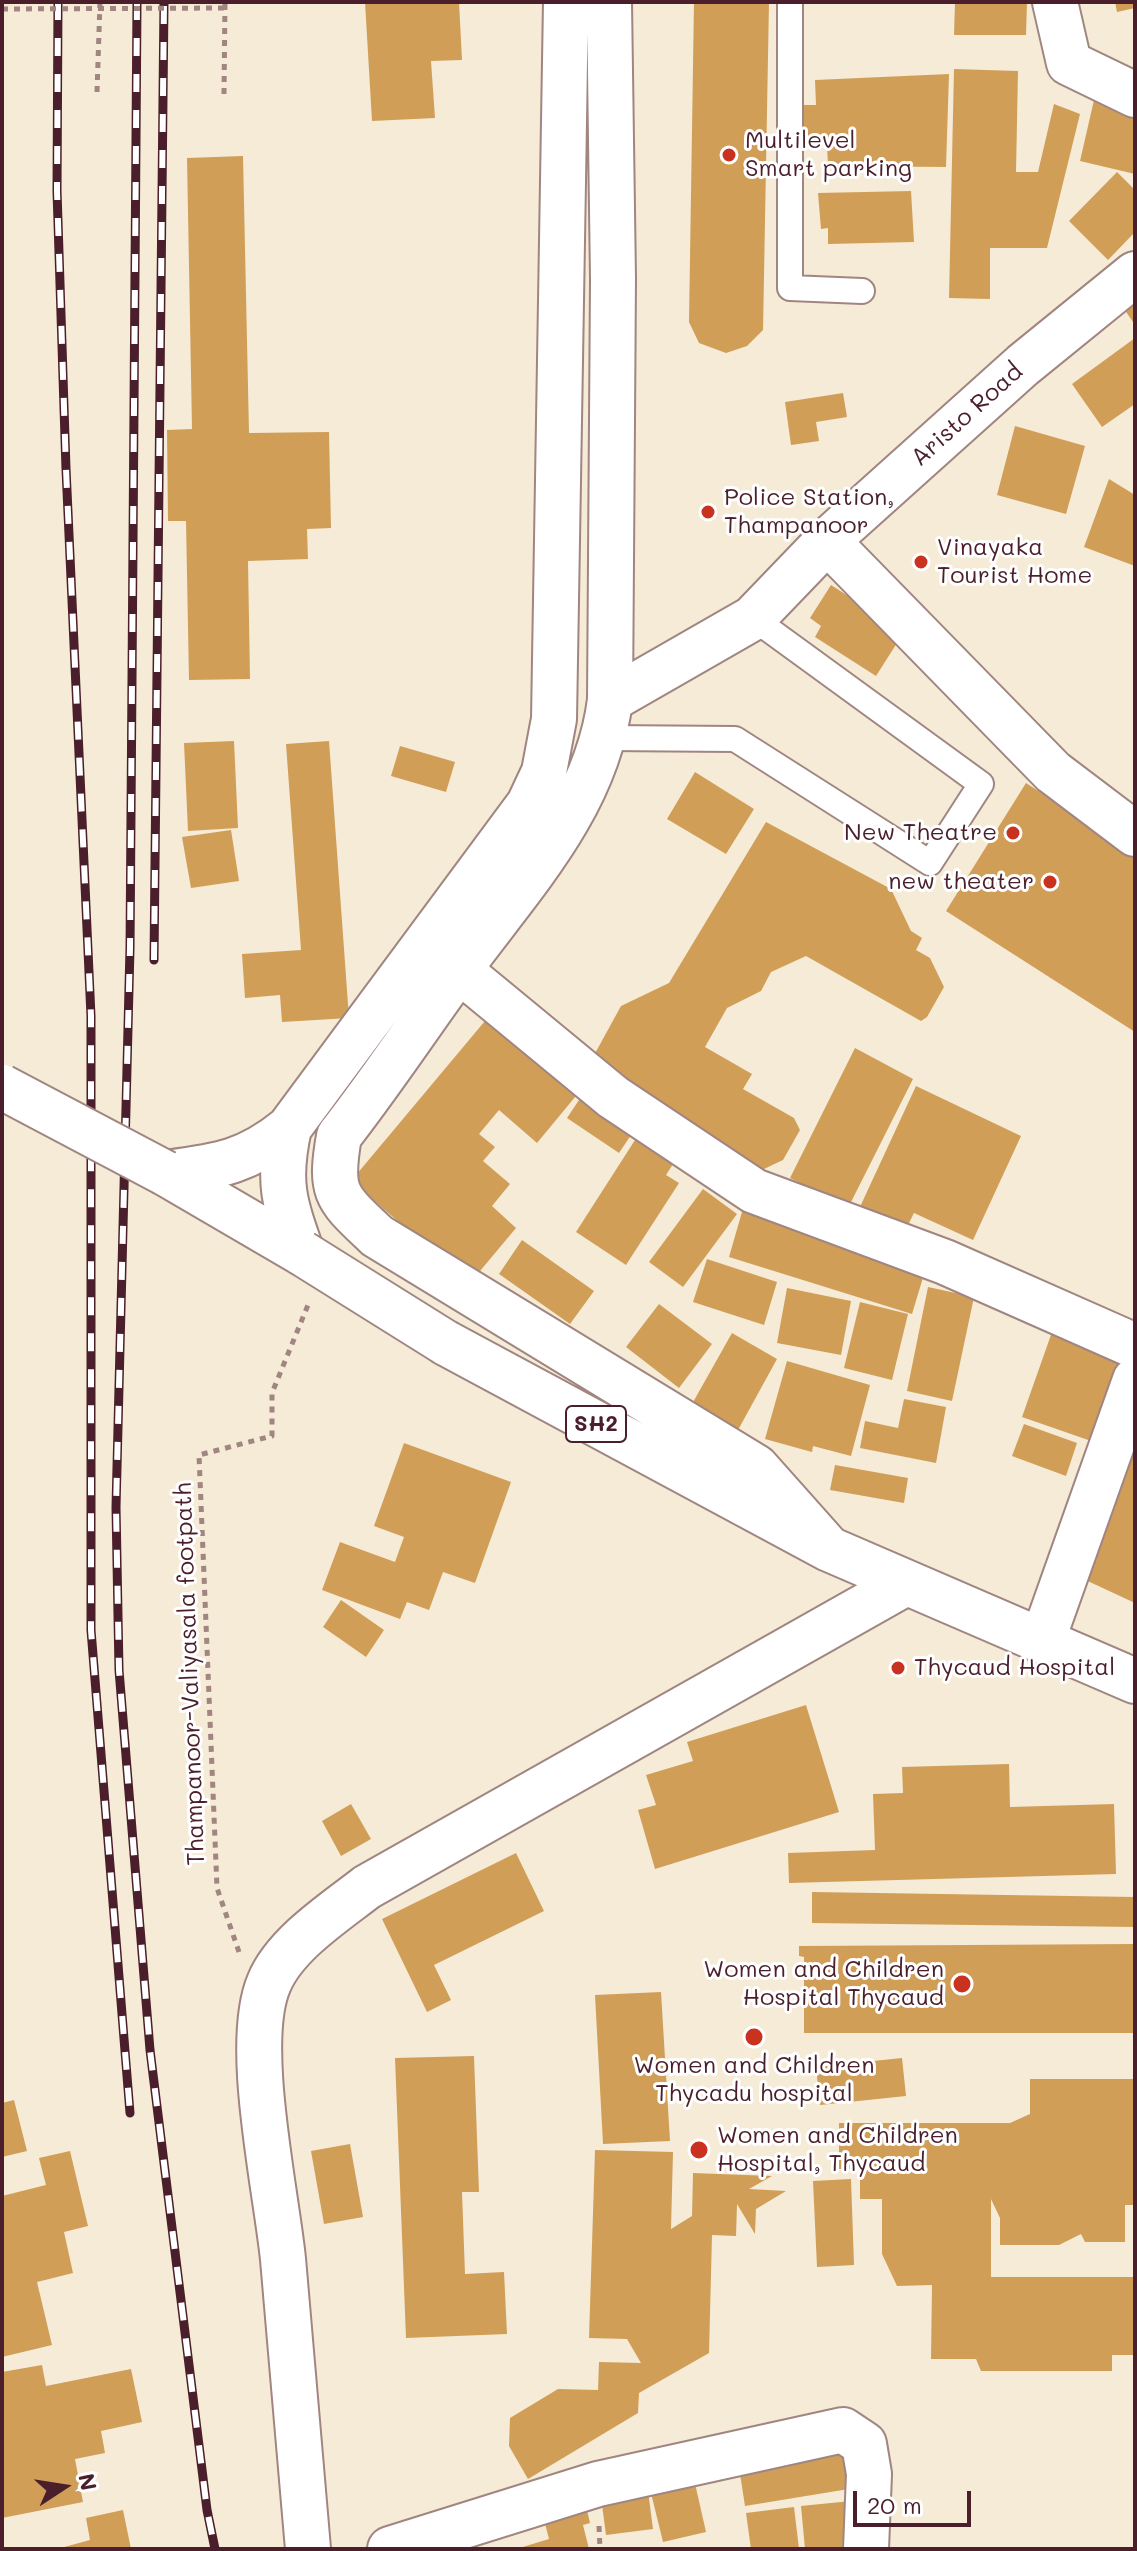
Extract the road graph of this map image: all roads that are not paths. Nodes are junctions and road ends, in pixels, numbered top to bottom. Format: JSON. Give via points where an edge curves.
{"nodes":[{"id":1,"x":566,"y":2,"type":"edge"},
{"id":2,"x":609,"y":2,"type":"edge"},
{"id":3,"x":790,"y":2,"type":"edge"},
{"id":4,"x":1055,"y":2,"type":"edge"},
{"id":5,"x":1135,"y":95,"type":"edge"},
{"id":6,"x":1135,"y":274,"type":"edge"},
{"id":7,"x":862,"y":291,"type":"dead end"},
{"id":8,"x":827,"y":541,"type":"junction"},
{"id":9,"x":753,"y":618,"type":"junction"},
{"id":10,"x":608,"y":719,"type":"junction"},
{"id":11,"x":1135,"y":834,"type":"edge"},
{"id":12,"x":459,"y":970,"type":"junction"},
{"id":13,"x":2,"y":1087,"type":"edge"},
{"id":14,"x":289,"y":1128,"type":"junction"},
{"id":15,"x":165,"y":1173,"type":"junction"},
{"id":16,"x":313,"y":1260,"type":"junction"},
{"id":17,"x":1135,"y":1346,"type":"edge"},
{"id":18,"x":1135,"y":1380,"type":"edge"},
{"id":19,"x":829,"y":1549,"type":"junction"},
{"id":20,"x":906,"y":1583,"type":"junction"},
{"id":21,"x":1043,"y":1639,"type":"junction"},
{"id":22,"x":1135,"y":1681,"type":"edge"},
{"id":23,"x":308,"y":2549,"type":"edge"},
{"id":24,"x":390,"y":2549,"type":"edge"},
{"id":25,"x":866,"y":2549,"type":"edge"}],
"edges":[{"from":1,"to":14,"type":"main road","via":[[554,719],[544,772],[529,804]]},
{"from":2,"to":10,"type":"main road","via":[[613,279]]},
{"from":3,"to":7,"type":"lane","via":[[790,288]]},
{"from":4,"to":5,"type":"main road","via":[[1069,63]]},
{"from":6,"to":8,"type":"main road","name":"Aristo Road","via":[[1023,365]]},
{"from":8,"to":9,"type":"main road","name":"Aristo Road"},
{"from":8,"to":11,"type":"main road","via":[[1053,772]]},
{"from":9,"to":10,"type":"main road","name":"Aristo Road"},
{"from":9,"to":10,"type":"lane","via":[[981,784],[930,863],[735,739]]},
{"from":10,"to":12,"type":"main road","via":[[589,785],[551,848]]},
{"from":12,"to":17,"type":"main road","via":[[613,1097],[754,1191],[945,1262]]},
{"from":12,"to":19,"type":"main road","via":[[339,1136],[333,1172],[340,1201],[377,1236],[756,1467]]},
{"from":13,"to":15,"type":"main road","bridge":true},
{"from":14,"to":15,"type":"main road","via":[[232,1164]]},
{"from":14,"to":16,"type":"main road","via":[[281,1166],[284,1202]]},
{"from":15,"to":16,"type":"main road","number":"SH2"},
{"from":16,"to":19,"type":"main road","number":"SH2","bridge":true,"via":[[446,1343]]},
{"from":18,"to":21,"type":"main road"},
{"from":19,"to":20,"type":"main road","number":"SH2"},
{"from":20,"to":21,"type":"main road","number":"SH2"},
{"from":20,"to":23,"type":"main road","via":[[367,1887],[305,1936],[269,1981],[259,2014],[258,2051]]},
{"from":21,"to":22,"type":"main road","number":"SH2"},
{"from":24,"to":25,"type":"main road","via":[[598,2484],[843,2430],[864,2444],[869,2474]]}]}
